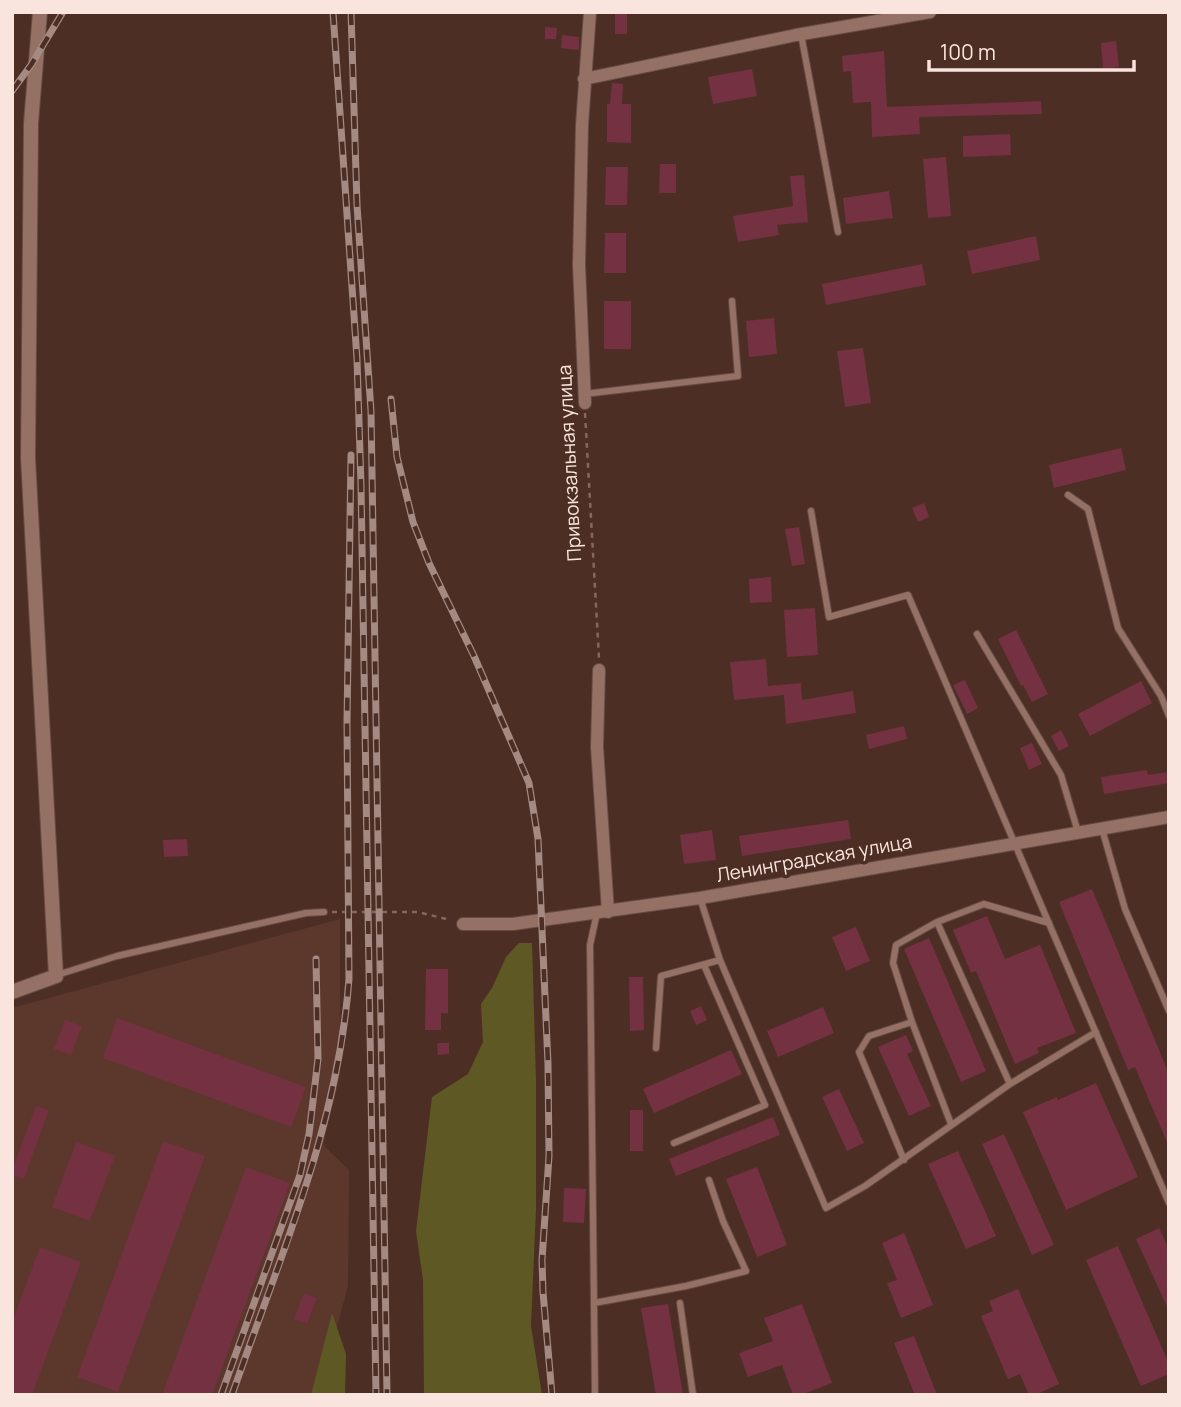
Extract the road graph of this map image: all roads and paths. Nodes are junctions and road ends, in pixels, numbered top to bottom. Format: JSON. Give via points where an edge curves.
{"nodes":[{"id":1,"x":40,"y":12,"type":"edge"},
{"id":2,"x":590,"y":12,"type":"edge"},
{"id":3,"x":930,"y":12,"type":"edge"},
{"id":4,"x":801,"y":34,"type":"junction"},
{"id":5,"x":584,"y":79,"type":"junction"},
{"id":6,"x":838,"y":232,"type":"dead end"},
{"id":7,"x":732,"y":301,"type":"dead end"},
{"id":8,"x":584,"y":398,"type":"junction"},
{"id":9,"x":1068,"y":495,"type":"dead end"},
{"id":10,"x":811,"y":511,"type":"dead end"},
{"id":11,"x":977,"y":634,"type":"dead end"},
{"id":12,"x":599,"y":670,"type":"joint"},
{"id":13,"x":1169,"y":716,"type":"edge"},
{"id":14,"x":1169,"y":817,"type":"edge"},
{"id":15,"x":1102,"y":828,"type":"junction"},
{"id":16,"x":1078,"y":832,"type":"junction"},
{"id":17,"x":1014,"y":843,"type":"junction"},
{"id":18,"x":700,"y":898,"type":"junction"},
{"id":19,"x":324,"y":912,"type":"dead end"},
{"id":20,"x":340,"y":912,"type":"dead end"},
{"id":21,"x":602,"y":913,"type":"junction"},
{"id":22,"x":937,"y":922,"type":"junction"},
{"id":23,"x":1049,"y":923,"type":"junction"},
{"id":24,"x":463,"y":924,"type":"joint"},
{"id":25,"x":720,"y":960,"type":"junction"},
{"id":26,"x":704,"y":965,"type":"junction"},
{"id":27,"x":56,"y":975,"type":"junction"},
{"id":28,"x":12,"y":992,"type":"edge"},
{"id":29,"x":1169,"y":1011,"type":"edge"},
{"id":30,"x":912,"y":1021,"type":"junction"},
{"id":31,"x":1097,"y":1032,"type":"junction"},
{"id":32,"x":656,"y":1048,"type":"dead end"},
{"id":33,"x":1010,"y":1084,"type":"junction"},
{"id":34,"x":951,"y":1124,"type":"junction"},
{"id":35,"x":674,"y":1143,"type":"dead end"},
{"id":36,"x":904,"y":1160,"type":"junction"},
{"id":37,"x":709,"y":1181,"type":"dead end"},
{"id":38,"x":1169,"y":1203,"type":"edge"},
{"id":39,"x":594,"y":1303,"type":"junction"},
{"id":40,"x":680,"y":1303,"type":"dead end"},
{"id":41,"x":595,"y":1395,"type":"edge"},
{"id":42,"x":693,"y":1395,"type":"edge"}],
"edges":[{"from":1,"to":27,"type":"street","via":[[31,123],[28,458]]},
{"from":2,"to":5,"type":"street","name":"Привокзальная улица"},
{"from":3,"to":4,"type":"street"},
{"from":4,"to":5,"type":"street"},
{"from":4,"to":6,"type":"lane"},
{"from":5,"to":8,"type":"street","name":"Привокзальная улица","via":[[579,265]]},
{"from":7,"to":8,"type":"lane","via":[[738,376]]},
{"from":8,"to":12,"type":"path","name":"Привокзальная улица"},
{"from":9,"to":13,"type":"lane","via":[[1088,509],[1118,628]]},
{"from":10,"to":17,"type":"lane","via":[[829,617],[908,594]]},
{"from":11,"to":16,"type":"lane","via":[[1061,775]]},
{"from":12,"to":21,"type":"street"},
{"from":14,"to":15,"type":"street","name":"Ленинградская улица"},
{"from":15,"to":16,"type":"street","name":"Ленинградская улица"},
{"from":15,"to":29,"type":"lane","via":[[1125,909]]},
{"from":16,"to":17,"type":"street","name":"Ленинградская улица"},
{"from":17,"to":18,"type":"street","name":"Ленинградская улица"},
{"from":17,"to":23,"type":"lane"},
{"from":18,"to":21,"type":"street","name":"Ленинградская улица"},
{"from":18,"to":25,"type":"lane"},
{"from":19,"to":27,"type":"lane","via":[[117,957]]},
{"from":20,"to":24,"type":"path","via":[[418,912]]},
{"from":21,"to":24,"type":"street","name":"Ленинградская улица","via":[[513,924]]},
{"from":21,"to":39,"type":"lane","via":[[590,945]]},
{"from":22,"to":23,"type":"lane","via":[[984,904]]},
{"from":22,"to":30,"type":"lane","via":[[896,945],[893,963]]},
{"from":22,"to":33,"type":"lane"},
{"from":23,"to":31,"type":"lane"},
{"from":25,"to":26,"type":"lane"},
{"from":25,"to":36,"type":"lane","via":[[826,1208]]},
{"from":26,"to":32,"type":"lane","via":[[661,976]]},
{"from":26,"to":35,"type":"lane","via":[[765,1105]]},
{"from":27,"to":28,"type":"street"},
{"from":30,"to":34,"type":"lane"},
{"from":30,"to":36,"type":"lane","via":[[869,1036],[859,1052]]},
{"from":31,"to":33,"type":"lane"},
{"from":31,"to":38,"type":"lane"},
{"from":33,"to":34,"type":"lane"},
{"from":34,"to":36,"type":"lane"},
{"from":37,"to":39,"type":"lane","via":[[746,1271]]},
{"from":39,"to":41,"type":"lane"},
{"from":40,"to":42,"type":"lane"}]}
